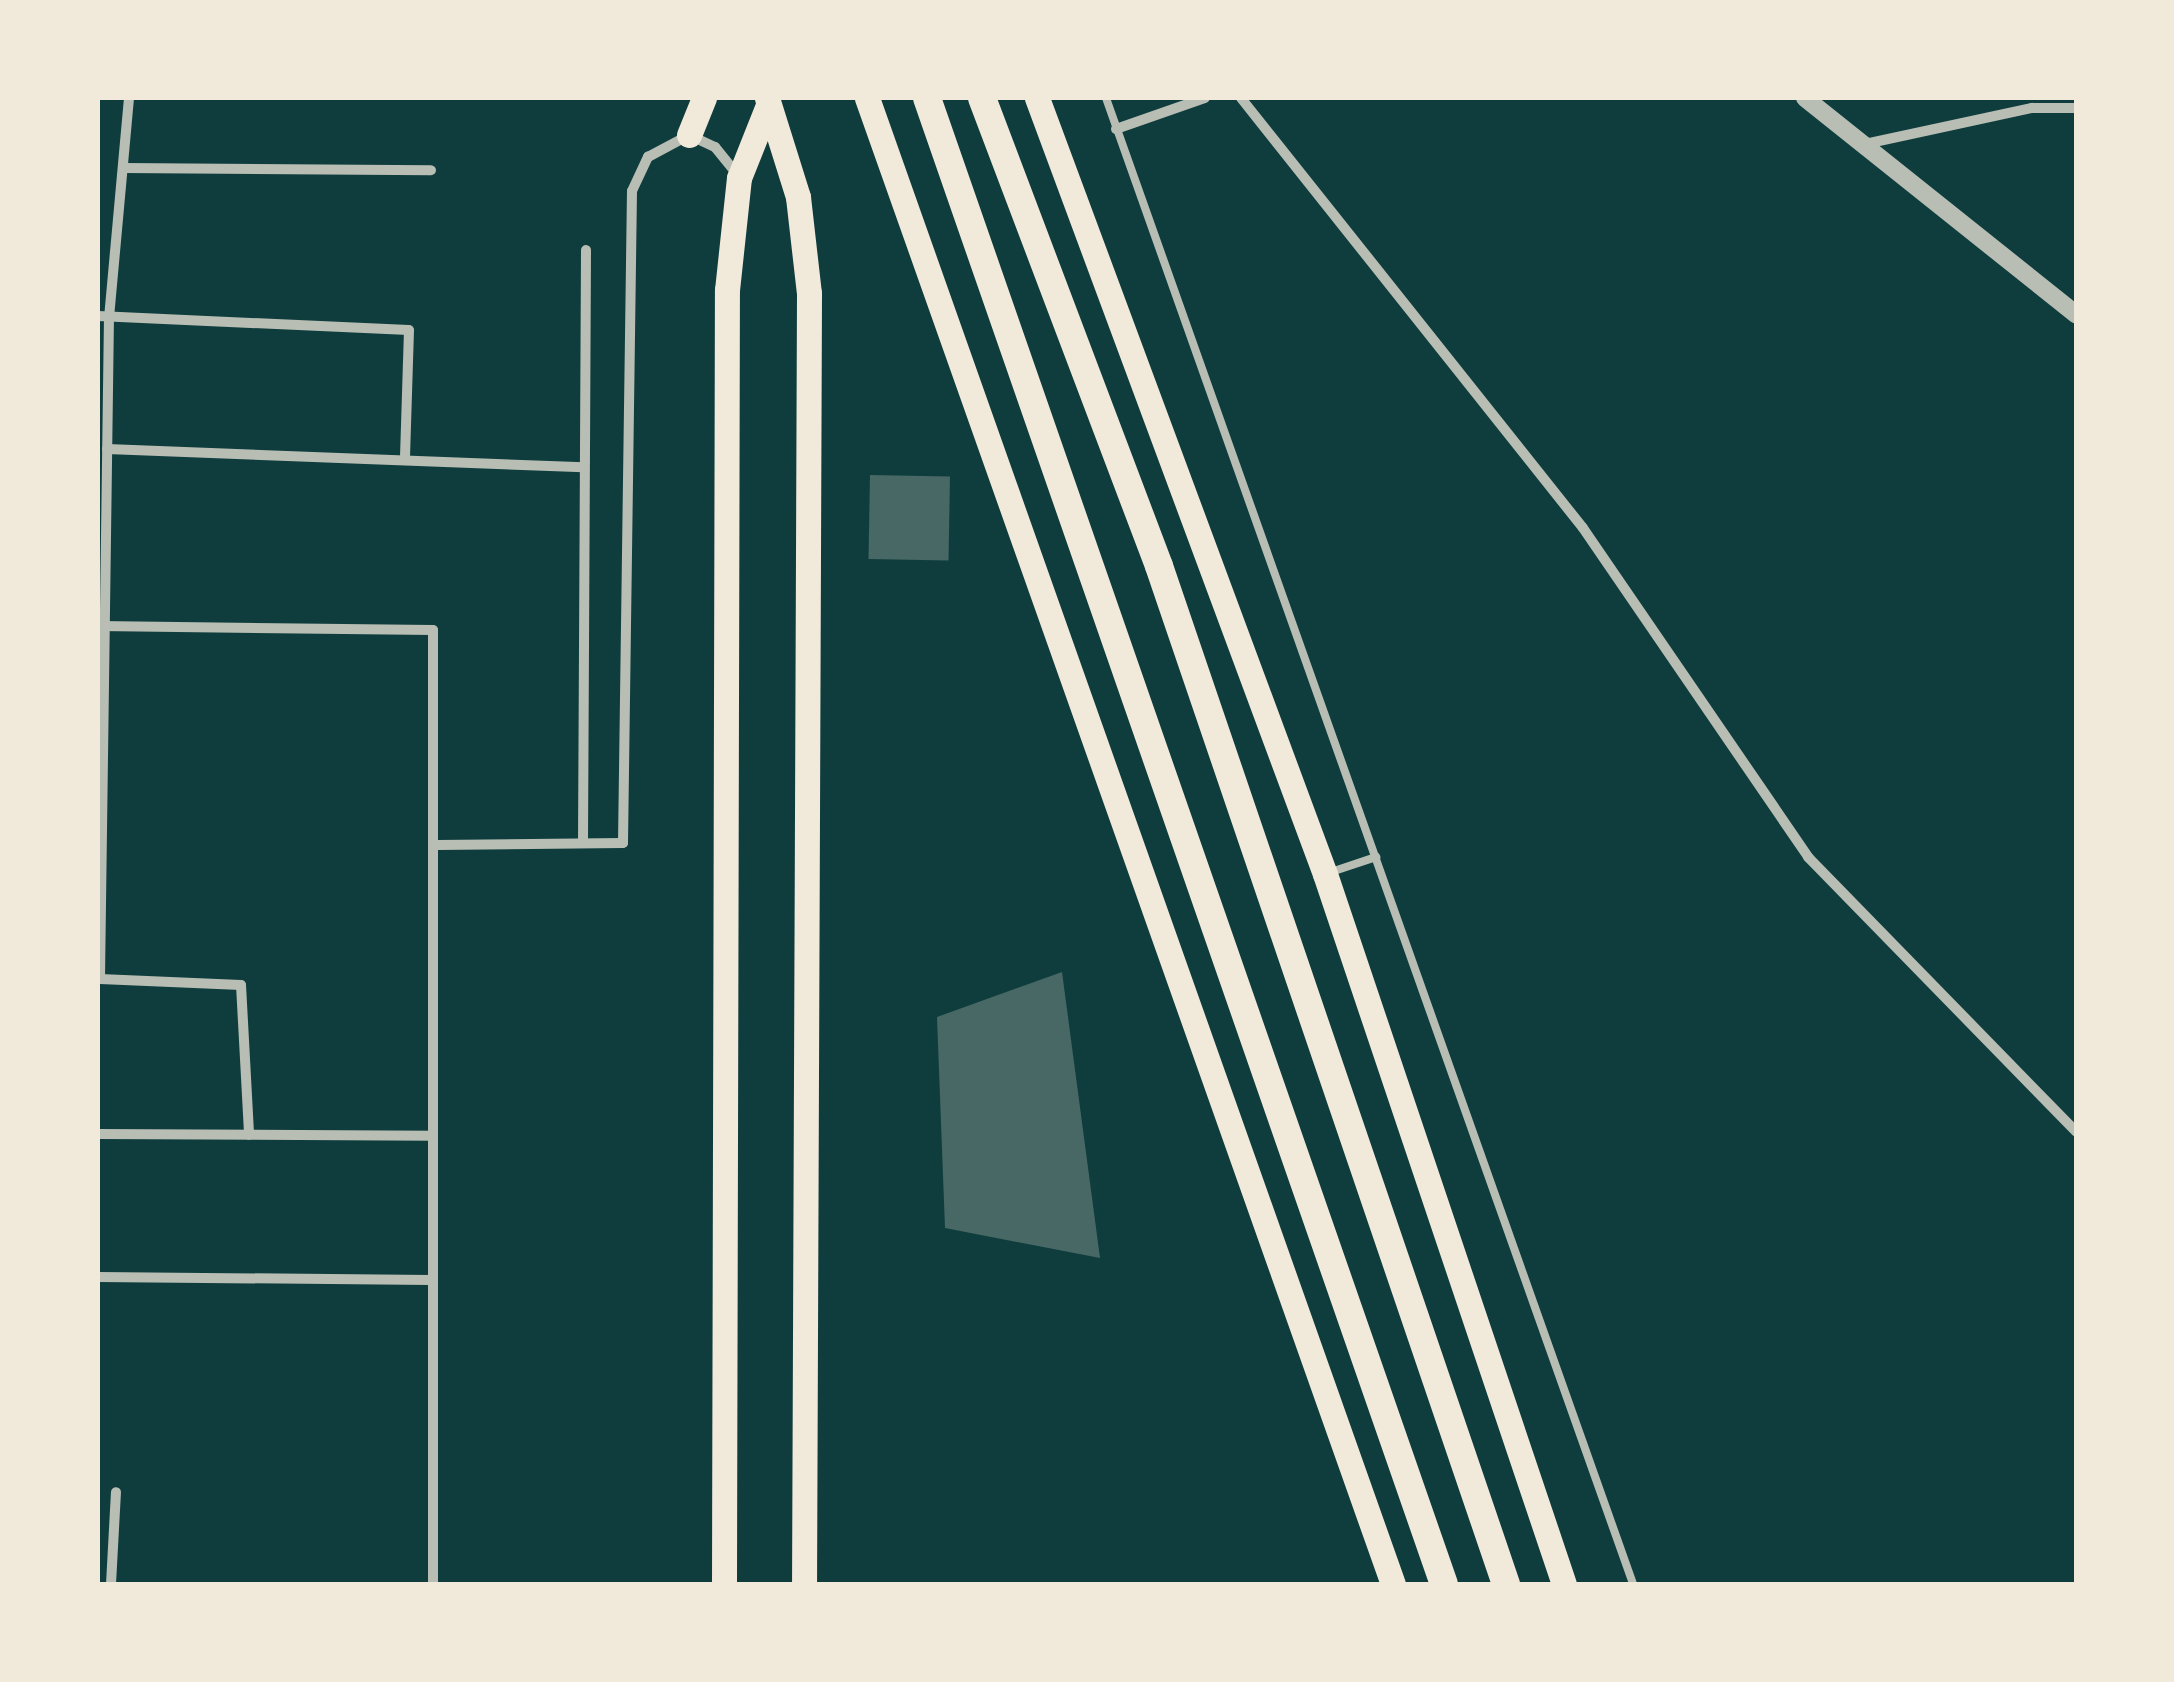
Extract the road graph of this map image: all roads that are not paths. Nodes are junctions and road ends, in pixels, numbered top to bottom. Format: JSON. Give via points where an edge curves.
{"nodes":[{"id":1,"x":129,"y":98,"type":"edge"},
{"id":2,"x":704,"y":98,"type":"edge"},
{"id":3,"x":867,"y":98,"type":"edge"},
{"id":4,"x":926,"y":98,"type":"edge"},
{"id":5,"x":982,"y":98,"type":"edge"},
{"id":6,"x":1037,"y":98,"type":"edge"},
{"id":7,"x":1106,"y":98,"type":"edge"},
{"id":8,"x":1206,"y":98,"type":"edge"},
{"id":9,"x":1241,"y":98,"type":"edge"},
{"id":10,"x":1805,"y":98,"type":"edge"},
{"id":11,"x":768,"y":101,"type":"edge"},
{"id":12,"x":2076,"y":108,"type":"edge"},
{"id":13,"x":1116,"y":129,"type":"junction"},
{"id":14,"x":689,"y":135,"type":"junction"},
{"id":15,"x":1865,"y":144,"type":"junction"},
{"id":16,"x":123,"y":168,"type":"junction"},
{"id":17,"x":432,"y":170,"type":"dead end"},
{"id":18,"x":739,"y":178,"type":"junction"},
{"id":19,"x":586,"y":250,"type":"dead end"},
{"id":20,"x":2076,"y":314,"type":"edge"},
{"id":21,"x":103,"y":316,"type":"edge"},
{"id":22,"x":108,"y":449,"type":"junction"},
{"id":23,"x":405,"y":457,"type":"junction"},
{"id":24,"x":584,"y":466,"type":"junction"},
{"id":25,"x":100,"y":626,"type":"edge"},
{"id":26,"x":584,"y":843,"type":"junction"},
{"id":27,"x":438,"y":844,"type":"junction"},
{"id":28,"x":1376,"y":857,"type":"junction"},
{"id":29,"x":1324,"y":874,"type":"junction"},
{"id":30,"x":99,"y":979,"type":"edge"},
{"id":31,"x":2076,"y":1132,"type":"edge"},
{"id":32,"x":98,"y":1134,"type":"edge"},
{"id":33,"x":249,"y":1135,"type":"junction"},
{"id":34,"x":433,"y":1136,"type":"junction"},
{"id":35,"x":98,"y":1277,"type":"edge"},
{"id":36,"x":431,"y":1280,"type":"junction"},
{"id":37,"x":116,"y":1492,"type":"dead end"},
{"id":38,"x":111,"y":1584,"type":"edge"},
{"id":39,"x":433,"y":1584,"type":"edge"},
{"id":40,"x":724,"y":1584,"type":"edge"},
{"id":41,"x":804,"y":1584,"type":"edge"},
{"id":42,"x":1393,"y":1584,"type":"edge"},
{"id":43,"x":1444,"y":1584,"type":"edge"},
{"id":44,"x":1506,"y":1584,"type":"edge"},
{"id":45,"x":1564,"y":1584,"type":"edge"},
{"id":46,"x":1632,"y":1584,"type":"edge"}],
"edges":[{"from":1,"to":16,"type":"street"},
{"from":2,"to":14,"type":"main road"},
{"from":3,"to":42,"type":"main road"},
{"from":4,"to":43,"type":"highway"},
{"from":5,"to":44,"type":"highway","via":[[1159,566]]},
{"from":6,"to":29,"type":"main road"},
{"from":7,"to":13,"type":"lane"},
{"from":8,"to":13,"type":"street"},
{"from":9,"to":31,"type":"street","via":[[1582,528],[1808,857]]},
{"from":10,"to":15,"type":"street"},
{"from":11,"to":18,"type":"main road"},
{"from":11,"to":41,"type":"main road","via":[[798,196],[809,293]]},
{"from":12,"to":15,"type":"street","via":[[2032,108]]},
{"from":13,"to":28,"type":"lane"},
{"from":14,"to":18,"type":"street","via":[[715,146]]},
{"from":14,"to":26,"type":"street","via":[[648,157],[632,191],[623,843]]},
{"from":15,"to":20,"type":"street"},
{"from":16,"to":17,"type":"street"},
{"from":16,"to":21,"type":"street"},
{"from":18,"to":40,"type":"main road","via":[[727,290]]},
{"from":19,"to":24,"type":"street"},
{"from":21,"to":22,"type":"street"},
{"from":21,"to":23,"type":"street","via":[[409,330]]},
{"from":22,"to":23,"type":"street"},
{"from":22,"to":25,"type":"street"},
{"from":23,"to":24,"type":"street"},
{"from":24,"to":26,"type":"street"},
{"from":25,"to":27,"type":"street","via":[[433,630]]},
{"from":25,"to":30,"type":"street"},
{"from":26,"to":27,"type":"street"},
{"from":27,"to":34,"type":"street"},
{"from":28,"to":29,"type":"lane"},
{"from":28,"to":46,"type":"lane"},
{"from":29,"to":45,"type":"main road"},
{"from":30,"to":33,"type":"street","via":[[241,985]]},
{"from":32,"to":33,"type":"street"},
{"from":33,"to":34,"type":"street"},
{"from":34,"to":36,"type":"street"},
{"from":35,"to":36,"type":"street"},
{"from":36,"to":39,"type":"street"},
{"from":37,"to":38,"type":"street"}]}
